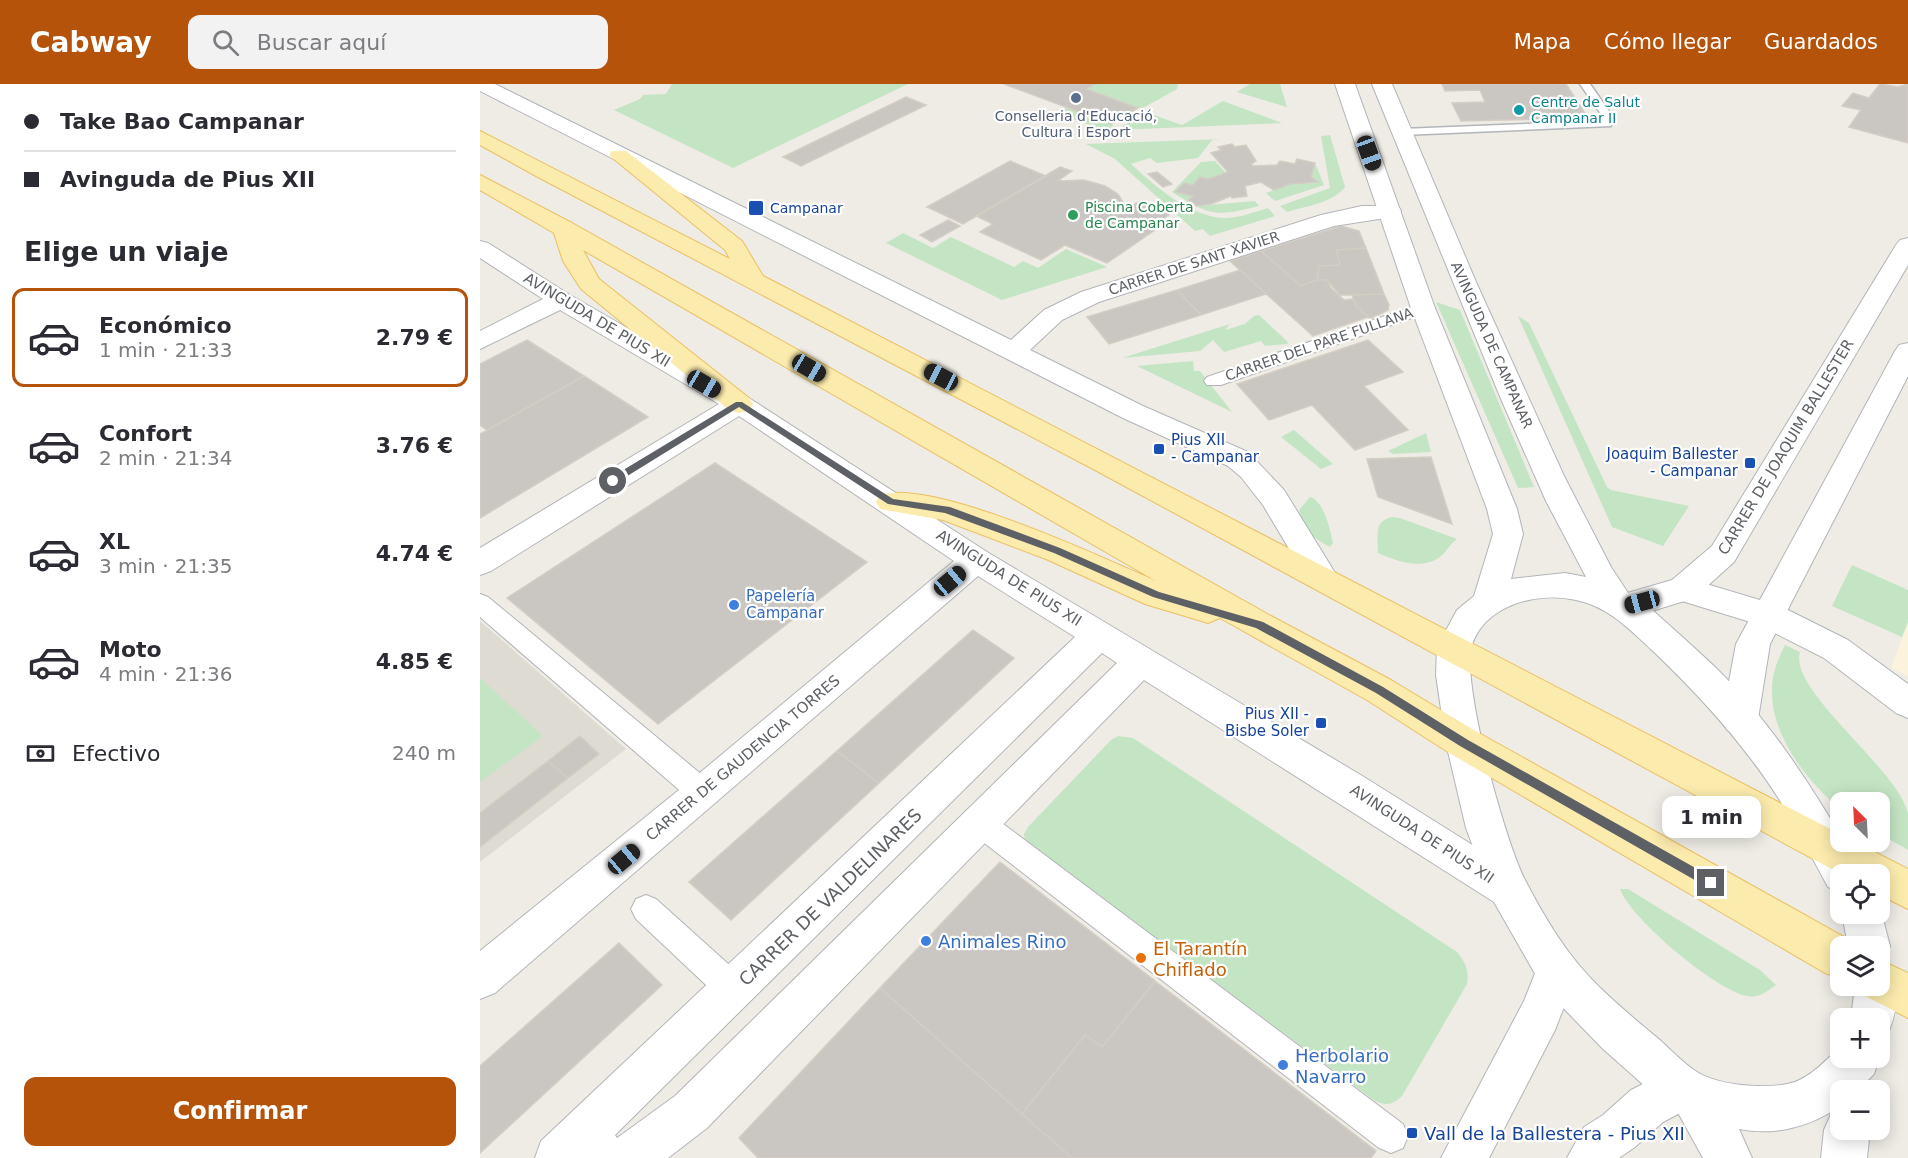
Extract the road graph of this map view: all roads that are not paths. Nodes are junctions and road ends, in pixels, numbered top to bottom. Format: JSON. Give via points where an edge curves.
{"nodes":[{"id":1,"x":480,"y":84,"type":"edge"},
{"id":2,"x":1345,"y":84,"type":"edge"},
{"id":3,"x":1382,"y":84,"type":"edge"},
{"id":4,"x":1585,"y":84,"type":"edge"},
{"id":5,"x":1398,"y":124,"type":"junction"},
{"id":6,"x":1359,"y":125,"type":"junction"},
{"id":7,"x":480,"y":137,"type":"edge"},
{"id":8,"x":620,"y":155,"type":"junction"},
{"id":9,"x":480,"y":181,"type":"edge"},
{"id":10,"x":1390,"y":211,"type":"junction"},
{"id":11,"x":564,"y":228,"type":"junction"},
{"id":12,"x":1908,"y":245,"type":"edge"},
{"id":13,"x":483,"y":252,"type":"edge"},
{"id":14,"x":1454,"y":260,"type":"junction"},
{"id":15,"x":1412,"y":274,"type":"junction"},
{"id":16,"x":751,"y":278,"type":"junction"},
{"id":17,"x":1467,"y":291,"type":"junction"},
{"id":18,"x":561,"y":300,"type":"junction"},
{"id":19,"x":1423,"y":308,"type":"junction"},
{"id":20,"x":480,"y":341,"type":"edge"},
{"id":21,"x":1014,"y":351,"type":"junction"},
{"id":22,"x":1908,"y":351,"type":"edge"},
{"id":23,"x":1214,"y":381,"type":"dead end"},
{"id":24,"x":739,"y":404,"type":"junction"},
{"id":25,"x":891,"y":502,"type":"junction"},
{"id":26,"x":976,"y":560,"type":"junction"},
{"id":27,"x":480,"y":563,"type":"edge"},
{"id":28,"x":1321,"y":576,"type":"junction"},
{"id":29,"x":1683,"y":589,"type":"junction"},
{"id":30,"x":1488,"y":602,"type":"junction"},
{"id":31,"x":480,"y":603,"type":"edge"},
{"id":32,"x":1620,"y":603,"type":"junction"},
{"id":33,"x":1768,"y":615,"type":"junction"},
{"id":34,"x":1259,"y":625,"type":"junction"},
{"id":35,"x":1099,"y":634,"type":"junction"},
{"id":36,"x":1454,"y":647,"type":"junction"},
{"id":37,"x":1141,"y":661,"type":"junction"},
{"id":38,"x":1908,"y":703,"type":"edge"},
{"id":39,"x":1740,"y":719,"type":"junction"},
{"id":40,"x":1464,"y":743,"type":"junction"},
{"id":41,"x":703,"y":794,"type":"junction"},
{"id":42,"x":980,"y":823,"type":"junction"},
{"id":43,"x":1836,"y":861,"type":"edge"},
{"id":44,"x":1890,"y":881,"type":"edge"},
{"id":45,"x":1508,"y":889,"type":"junction"},
{"id":46,"x":1908,"y":890,"type":"edge"},
{"id":47,"x":646,"y":909,"type":"dead end"},
{"id":48,"x":1830,"y":952,"type":"edge"},
{"id":49,"x":1557,"y":971,"type":"junction"},
{"id":50,"x":480,"y":978,"type":"edge"},
{"id":51,"x":1890,"y":987,"type":"edge"},
{"id":52,"x":734,"y":990,"type":"junction"},
{"id":53,"x":1908,"y":997,"type":"edge"},
{"id":54,"x":1854,"y":1071,"type":"edge"},
{"id":55,"x":1686,"y":1090,"type":"junction"},
{"id":56,"x":1391,"y":1136,"type":"dead end"},
{"id":57,"x":1846,"y":1140,"type":"edge"},
{"id":58,"x":582,"y":1150,"type":"edge"},
{"id":59,"x":629,"y":1158,"type":"edge"},
{"id":60,"x":1464,"y":1158,"type":"edge"},
{"id":61,"x":1590,"y":1158,"type":"edge"},
{"id":62,"x":1729,"y":1158,"type":"edge"},
{"id":63,"x":1844,"y":1158,"type":"edge"}],
"edges":[{"from":1,"to":8,"type":"street"},
{"from":2,"to":6,"type":"street"},
{"from":3,"to":5,"type":"street","name":"AVINGUDA DE CAMPANAR"},
{"from":4,"to":5,"type":"lane","via":[[1608,117],[1607,124]]},
{"from":5,"to":6,"type":"street"},
{"from":5,"to":14,"type":"street","name":"AVINGUDA DE CAMPANAR"},
{"from":6,"to":10,"type":"street"},
{"from":7,"to":16,"type":"main road"},
{"from":8,"to":16,"type":"main road","via":[[734,246]]},
{"from":8,"to":21,"type":"street"},
{"from":9,"to":11,"type":"main road"},
{"from":10,"to":15,"type":"street"},
{"from":10,"to":21,"type":"street","name":"CARRER DE SANT XAVIER","via":[[1329,220],[1090,297],[1053,315]]},
{"from":11,"to":24,"type":"main road","via":[[575,261],[590,284]]},
{"from":11,"to":34,"type":"main road"},
{"from":12,"to":29,"type":"street","name":"CARRER DE JOAQUIM BALLESTER","via":[[1723,554]]},
{"from":13,"to":18,"type":"street","name":"AVINGUDA DE PIUS XII"},
{"from":14,"to":15,"type":"street","via":[[1426,264]]},
{"from":14,"to":17,"type":"street","name":"AVINGUDA DE CAMPANAR"},
{"from":15,"to":17,"type":"street","via":[[1429,284]]},
{"from":15,"to":19,"type":"street"},
{"from":16,"to":28,"type":"main road"},
{"from":17,"to":32,"type":"street","name":"AVINGUDA DE CAMPANAR","via":[[1576,534]]},
{"from":18,"to":20,"type":"street"},
{"from":18,"to":24,"type":"street","name":"AVINGUDA DE PIUS XII"},
{"from":19,"to":23,"type":"street","name":"CARRER DEL PARE FULLANA"},
{"from":19,"to":30,"type":"street","via":[[1502,509],[1508,534]]},
{"from":21,"to":28,"type":"street","via":[[1133,412],[1238,459],[1265,486]]},
{"from":22,"to":33,"type":"street"},
{"from":24,"to":25,"type":"street","name":"AVINGUDA DE PIUS XII"},
{"from":24,"to":27,"type":"street"},
{"from":25,"to":26,"type":"street","name":"AVINGUDA DE PIUS XII"},
{"from":25,"to":34,"type":"main road","via":[[946,510],[1057,551],[1156,595]]},
{"from":26,"to":35,"type":"street","name":"AVINGUDA DE PIUS XII"},
{"from":26,"to":41,"type":"street","name":"CARRER DE GAUDENCIA TORRES"},
{"from":28,"to":36,"type":"main road"},
{"from":29,"to":32,"type":"street","name":"CARRER DE JOAQUIM BALLESTER"},
{"from":29,"to":33,"type":"street"},
{"from":30,"to":32,"type":"street","name":"AVINGUDA DE PIUS XII","via":[[1521,588],[1565,585]]},
{"from":30,"to":36,"type":"street","name":"AVINGUDA DE PIUS XII","via":[[1469,619]]},
{"from":31,"to":41,"type":"street"},
{"from":32,"to":39,"type":"street","name":"AVINGUDA DE PIUS XII","via":[[1697,671]]},
{"from":33,"to":38,"type":"street","via":[[1836,649]]},
{"from":33,"to":39,"type":"street","via":[[1753,644]]},
{"from":34,"to":40,"type":"main road","via":[[1380,690]]},
{"from":35,"to":37,"type":"street","name":"AVINGUDA DE PIUS XII"},
{"from":35,"to":52,"type":"street","name":"CARRER DE VALDELINARES"},
{"from":36,"to":40,"type":"street","name":"AVINGUDA DE PIUS XII","via":[[1453,675]]},
{"from":36,"to":43,"type":"main road"},
{"from":37,"to":42,"type":"street"},
{"from":37,"to":45,"type":"street","name":"AVINGUDA DE PIUS XII"},
{"from":39,"to":43,"type":"street","name":"AVINGUDA DE PIUS XII","via":[[1792,787]]},
{"from":40,"to":45,"type":"street","name":"AVINGUDA DE PIUS XII","via":[[1485,828]]},
{"from":40,"to":48,"type":"main road"},
{"from":41,"to":50,"type":"street","name":"CARRER DE GAUDENCIA TORRES"},
{"from":42,"to":56,"type":"street"},
{"from":42,"to":59,"type":"street","via":[[691,1112]]},
{"from":44,"to":46,"type":"main road"},
{"from":45,"to":49,"type":"street","name":"AVINGUDA DE PIUS XII"},
{"from":47,"to":52,"type":"street"},
{"from":49,"to":55,"type":"street","name":"AVINGUDA DE PIUS XII","via":[[1617,1034]]},
{"from":49,"to":60,"type":"street","via":[[1540,1015]]},
{"from":51,"to":53,"type":"main road"},
{"from":52,"to":58,"type":"street","name":"CARRER DE VALDELINARES"},
{"from":54,"to":55,"type":"street","name":"AVINGUDA DE PIUS XII","via":[[1808,1100],[1774,1110],[1736,1106]]},
{"from":55,"to":61,"type":"street","via":[[1647,1106],[1600,1143]]},
{"from":55,"to":62,"type":"street"},
{"from":57,"to":63,"type":"street"}]}
